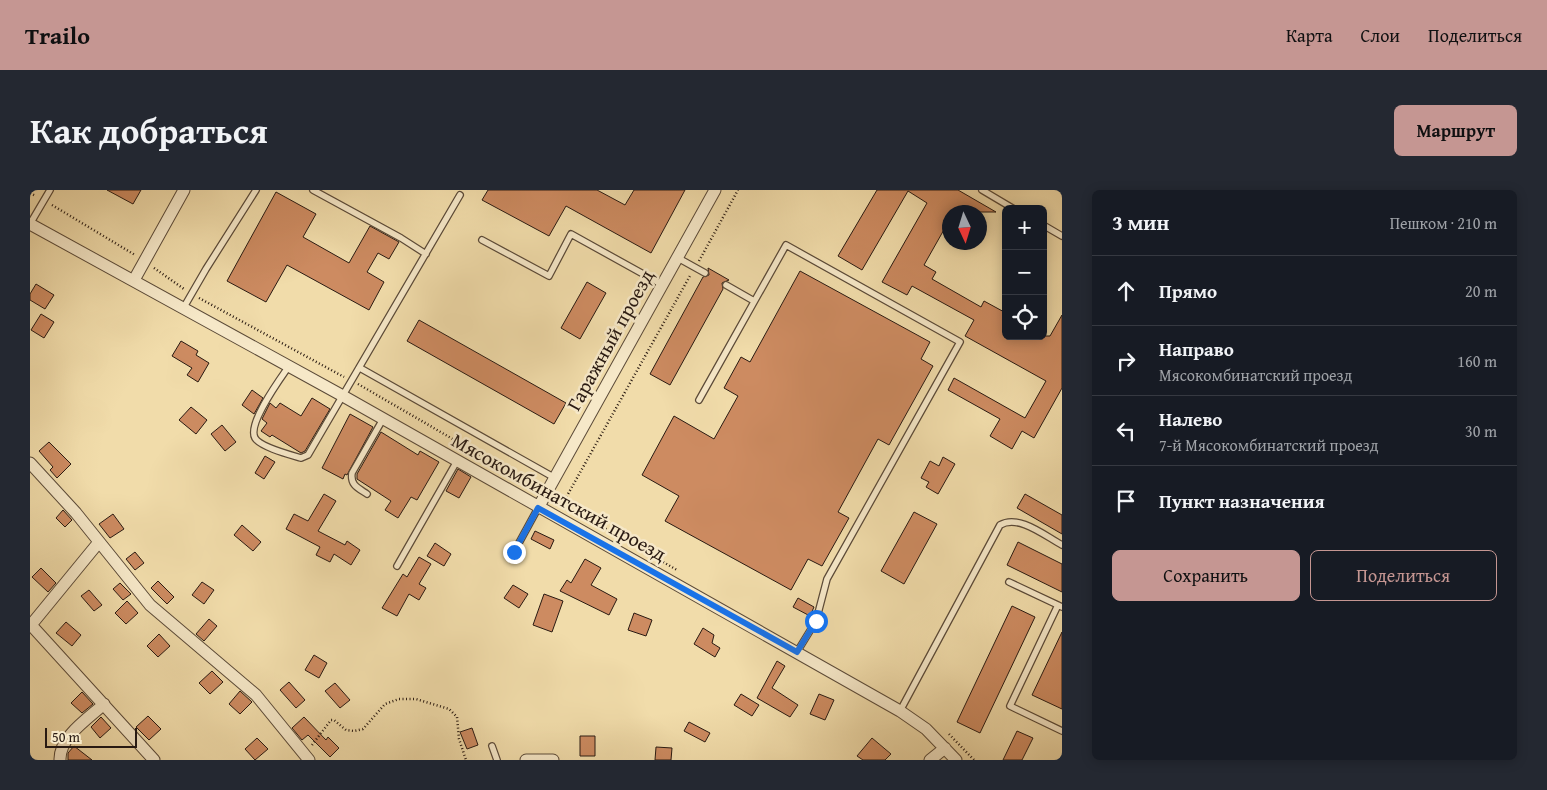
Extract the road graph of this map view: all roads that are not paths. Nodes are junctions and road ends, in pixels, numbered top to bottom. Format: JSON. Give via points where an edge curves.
{"nodes":[{"id":1,"x":50,"y":190,"type":"edge"},
{"id":2,"x":184,"y":190,"type":"edge"},
{"id":3,"x":256,"y":190,"type":"edge"},
{"id":4,"x":313,"y":190,"type":"edge"},
{"id":5,"x":715,"y":190,"type":"edge"},
{"id":6,"x":982,"y":190,"type":"edge"},
{"id":7,"x":460,"y":195,"type":"dead end"},
{"id":8,"x":1007,"y":205,"type":"edge"},
{"id":9,"x":30,"y":224,"type":"edge"},
{"id":10,"x":1047,"y":227,"type":"edge"},
{"id":11,"x":1062,"y":236,"type":"edge"},
{"id":12,"x":482,"y":240,"type":"dead end"},
{"id":13,"x":426,"y":254,"type":"junction"},
{"id":14,"x":678,"y":258,"type":"junction"},
{"id":15,"x":705,"y":274,"type":"dead end"},
{"id":16,"x":134,"y":280,"type":"junction"},
{"id":17,"x":663,"y":285,"type":"junction"},
{"id":18,"x":726,"y":285,"type":"dead end"},
{"id":19,"x":754,"y":301,"type":"junction"},
{"id":20,"x":184,"y":307,"type":"junction"},
{"id":21,"x":289,"y":366,"type":"junction"},
{"id":22,"x":360,"y":368,"type":"junction"},
{"id":23,"x":343,"y":396,"type":"junction"},
{"id":24,"x":699,"y":400,"type":"dead end"},
{"id":25,"x":383,"y":419,"type":"junction"},
{"id":26,"x":457,"y":461,"type":"junction"},
{"id":27,"x":31,"y":466,"type":"edge"},
{"id":28,"x":555,"y":478,"type":"junction"},
{"id":29,"x":367,"y":494,"type":"dead end"},
{"id":30,"x":538,"y":508,"type":"junction"},
{"id":31,"x":99,"y":542,"type":"junction"},
{"id":32,"x":1062,"y":545,"type":"edge"},
{"id":33,"x":514,"y":552,"type":"dead end"},
{"id":34,"x":397,"y":566,"type":"dead end"},
{"id":35,"x":1009,"y":582,"type":"dead end"},
{"id":36,"x":1060,"y":606,"type":"edge"},
{"id":37,"x":30,"y":625,"type":"edge"},
{"id":38,"x":797,"y":652,"type":"junction"},
{"id":39,"x":104,"y":704,"type":"junction"},
{"id":40,"x":900,"y":712,"type":"junction"},
{"id":41,"x":1062,"y":731,"type":"edge"},
{"id":42,"x":492,"y":746,"type":"dead end"},
{"id":43,"x":945,"y":748,"type":"junction"},
{"id":44,"x":306,"y":757,"type":"edge"},
{"id":45,"x":60,"y":760,"type":"edge"},
{"id":46,"x":154,"y":760,"type":"edge"},
{"id":47,"x":497,"y":760,"type":"edge"},
{"id":48,"x":526,"y":760,"type":"edge"},
{"id":49,"x":553,"y":760,"type":"edge"},
{"id":50,"x":930,"y":760,"type":"edge"},
{"id":51,"x":956,"y":760,"type":"edge"}],
"edges":[{"from":1,"to":9,"type":"lane"},
{"from":2,"to":16,"type":"street"},
{"from":3,"to":20,"type":"lane"},
{"from":4,"to":13,"type":"lane"},
{"from":5,"to":14,"type":"street","name":"Гаражный проезд"},
{"from":6,"to":8,"type":"lane"},
{"from":7,"to":13,"type":"lane"},
{"from":9,"to":16,"type":"street","name":"Мясокомбинатский проезд"},
{"from":10,"to":11,"type":"lane"},
{"from":12,"to":17,"type":"lane","via":[[549,276],[571,234]]},
{"from":13,"to":22,"type":"lane"},
{"from":14,"to":15,"type":"lane"},
{"from":14,"to":17,"type":"street","name":"Гаражный проезд"},
{"from":16,"to":20,"type":"street","name":"Мясокомбинатский проезд"},
{"from":17,"to":28,"type":"street","name":"Гаражный проезд"},
{"from":18,"to":19,"type":"lane"},
{"from":19,"to":24,"type":"lane"},
{"from":19,"to":38,"type":"lane","via":[[786,245],[960,342],[828,579],[816,621]]},
{"from":20,"to":21,"type":"street","name":"Мясокомбинатский проезд"},
{"from":21,"to":23,"type":"street","name":"Мясокомбинатский проезд"},
{"from":21,"to":23,"type":"lane","via":[[265,402],[255,426],[256,440],[301,458],[308,455]]},
{"from":22,"to":23,"type":"lane"},
{"from":22,"to":28,"type":"lane"},
{"from":23,"to":25,"type":"street","name":"Мясокомбинатский проезд"},
{"from":25,"to":26,"type":"street","name":"Мясокомбинатский проезд"},
{"from":25,"to":29,"type":"lane","via":[[352,473],[355,485]]},
{"from":26,"to":30,"type":"street","name":"Мясокомбинатский проезд"},
{"from":26,"to":34,"type":"lane"},
{"from":27,"to":31,"type":"street"},
{"from":28,"to":30,"type":"street","name":"Гаражный проезд"},
{"from":30,"to":33,"type":"lane"},
{"from":30,"to":38,"type":"street","name":"Мясокомбинатский проезд"},
{"from":31,"to":37,"type":"street"},
{"from":31,"to":44,"type":"street","via":[[150,605],[256,695]]},
{"from":32,"to":40,"type":"lane","via":[[1016,521],[1000,525]]},
{"from":35,"to":36,"type":"lane"},
{"from":36,"to":41,"type":"lane","via":[[1010,706]]},
{"from":37,"to":39,"type":"street"},
{"from":38,"to":40,"type":"street","name":"Мясокомбинатский проезд"},
{"from":39,"to":45,"type":"street","via":[[68,737]]},
{"from":39,"to":46,"type":"street"},
{"from":40,"to":43,"type":"street","name":"Мясокомбинатский проезд","via":[[926,729]]},
{"from":42,"to":47,"type":"lane"},
{"from":43,"to":50,"type":"street"},
{"from":43,"to":51,"type":"street","name":"Мясокомбинатский проезд"},
{"from":48,"to":49,"type":"street"}]}
